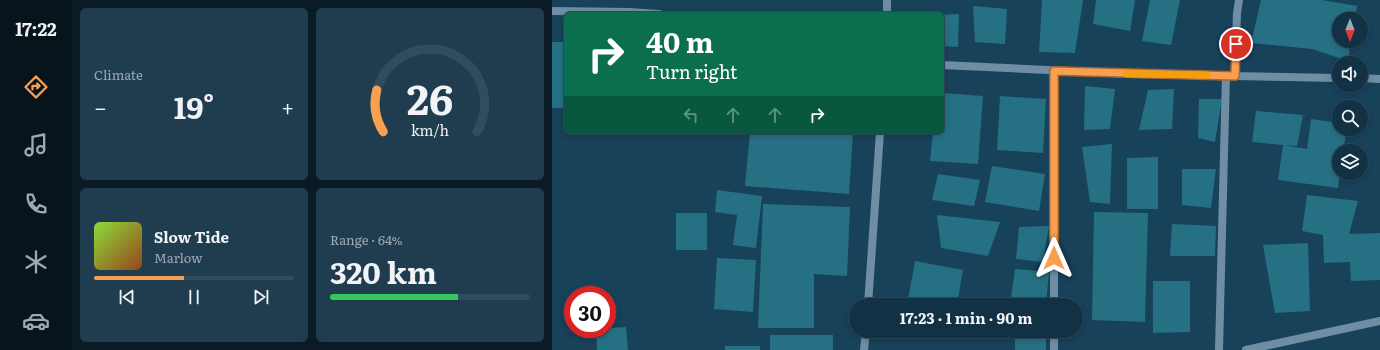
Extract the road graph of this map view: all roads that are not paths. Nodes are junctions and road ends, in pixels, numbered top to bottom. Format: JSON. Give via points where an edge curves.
{"nodes":[{"id":1,"x":887,"y":0,"type":"edge"},
{"id":2,"x":1239,"y":0,"type":"edge"},
{"id":3,"x":552,"y":10,"type":"edge"},
{"id":4,"x":629,"y":12,"type":"edge"},
{"id":5,"x":887,"y":12,"type":"edge"},
{"id":6,"x":944,"y":65,"type":"edge"},
{"id":7,"x":1054,"y":71,"type":"junction"},
{"id":8,"x":1226,"y":75,"type":"junction"},
{"id":9,"x":1235,"y":76,"type":"junction"},
{"id":10,"x":1332,"y":78,"type":"edge"},
{"id":11,"x":1368,"y":78,"type":"edge"},
{"id":12,"x":1380,"y":79,"type":"edge"},
{"id":13,"x":880,"y":134,"type":"edge"},
{"id":14,"x":868,"y":298,"type":"edge"},
{"id":15,"x":1054,"y":298,"type":"edge"},
{"id":16,"x":1380,"y":321,"type":"edge"},
{"id":17,"x":865,"y":338,"type":"edge"},
{"id":18,"x":1054,"y":338,"type":"edge"},
{"id":19,"x":864,"y":350,"type":"edge"},
{"id":20,"x":1054,"y":350,"type":"edge"},
{"id":21,"x":1219,"y":350,"type":"edge"},
{"id":22,"x":1246,"y":350,"type":"edge"}],
"edges":[{"from":1,"to":5,"type":"street"},
{"from":2,"to":9,"type":"street"},
{"from":3,"to":4,"type":"street"},
{"from":6,"to":7,"type":"street"},
{"from":7,"to":8,"type":"street"},
{"from":7,"to":15,"type":"street"},
{"from":8,"to":9,"type":"street"},
{"from":8,"to":21,"type":"street"},
{"from":9,"to":10,"type":"street"},
{"from":11,"to":12,"type":"street"},
{"from":13,"to":14,"type":"street"},
{"from":16,"to":22,"type":"street"},
{"from":17,"to":19,"type":"street"},
{"from":18,"to":20,"type":"street"}]}
